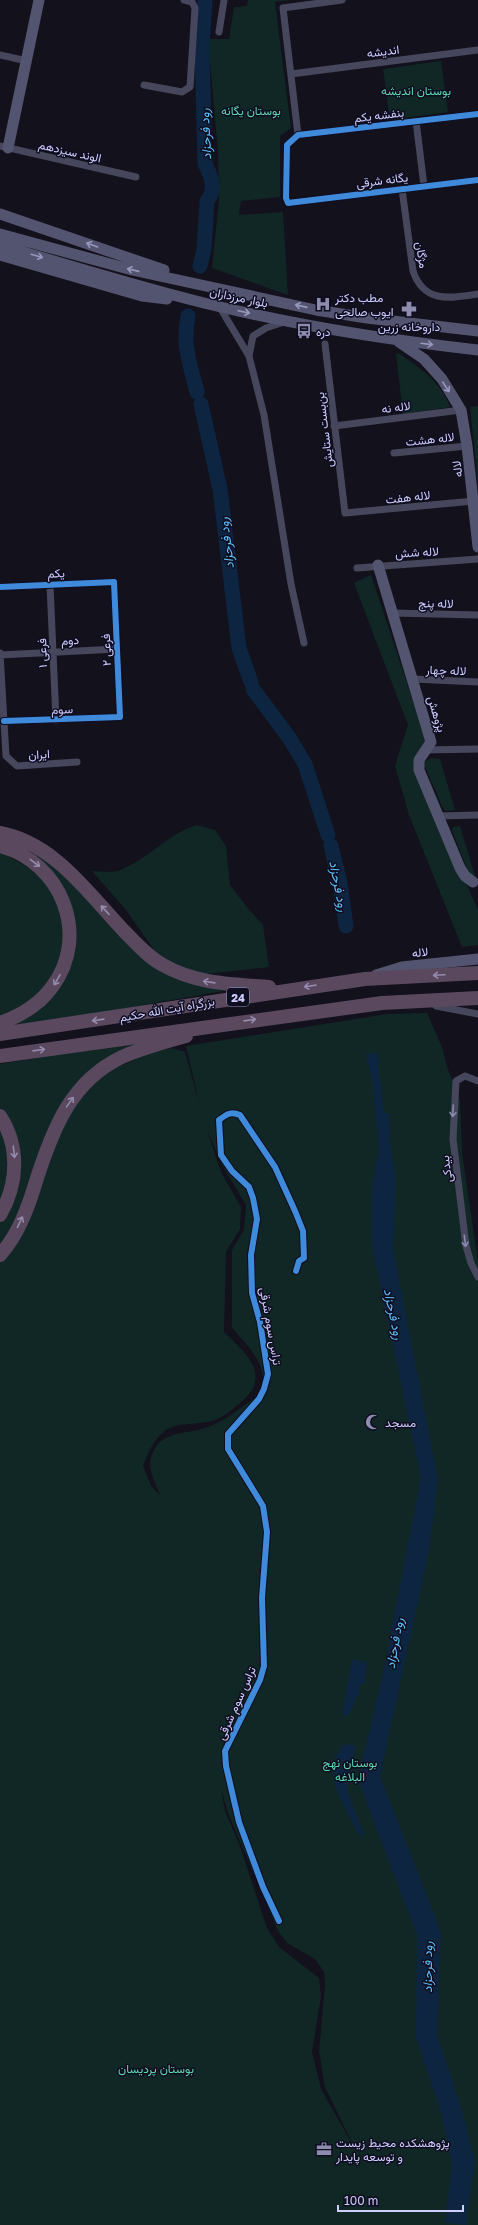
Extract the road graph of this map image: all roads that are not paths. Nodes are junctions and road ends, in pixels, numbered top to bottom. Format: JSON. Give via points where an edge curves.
{"nodes":[{"id":1,"x":39,"y":0,"type":"edge"},
{"id":2,"x":184,"y":0,"type":"edge"},
{"id":3,"x":224,"y":0,"type":"edge"},
{"id":4,"x":342,"y":0,"type":"edge"},
{"id":5,"x":219,"y":32,"type":"dead end"},
{"id":6,"x":478,"y":50,"type":"edge"},
{"id":7,"x":0,"y":55,"type":"edge"},
{"id":8,"x":27,"y":61,"type":"junction"},
{"id":9,"x":291,"y":74,"type":"junction"},
{"id":10,"x":144,"y":85,"type":"dead end"},
{"id":11,"x":478,"y":114,"type":"edge"},
{"id":12,"x":416,"y":121,"type":"junction"},
{"id":13,"x":298,"y":135,"type":"junction"},
{"id":14,"x":4,"y":147,"type":"edge"},
{"id":15,"x":136,"y":177,"type":"dead end"},
{"id":16,"x":478,"y":180,"type":"edge"},
{"id":17,"x":424,"y":186,"type":"junction"},
{"id":18,"x":402,"y":189,"type":"junction"},
{"id":19,"x":0,"y":214,"type":"edge"},
{"id":20,"x":0,"y":234,"type":"edge"},
{"id":21,"x":0,"y":245,"type":"edge"},
{"id":22,"x":0,"y":255,"type":"edge"},
{"id":23,"x":208,"y":285,"type":"junction"},
{"id":24,"x":478,"y":294,"type":"edge"},
{"id":25,"x":204,"y":303,"type":"junction"},
{"id":26,"x":219,"y":306,"type":"junction"},
{"id":27,"x":287,"y":321,"type":"junction"},
{"id":28,"x":478,"y":332,"type":"edge"},
{"id":29,"x":398,"y":341,"type":"junction"},
{"id":30,"x":325,"y":344,"type":"dead end"},
{"id":31,"x":478,"y":350,"type":"edge"},
{"id":32,"x":250,"y":356,"type":"junction"},
{"id":33,"x":461,"y":410,"type":"junction"},
{"id":34,"x":334,"y":426,"type":"junction"},
{"id":35,"x":467,"y":446,"type":"junction"},
{"id":36,"x":394,"y":453,"type":"dead end"},
{"id":37,"x":474,"y":501,"type":"junction"},
{"id":38,"x":345,"y":513,"type":"joint"},
{"id":39,"x":478,"y":547,"type":"edge"},
{"id":40,"x":478,"y":559,"type":"edge"},
{"id":41,"x":378,"y":565,"type":"junction"},
{"id":42,"x":357,"y":568,"type":"dead end"},
{"id":43,"x":114,"y":582,"type":"joint"},
{"id":44,"x":50,"y":584,"type":"junction"},
{"id":45,"x":0,"y":587,"type":"edge"},
{"id":46,"x":393,"y":613,"type":"junction"},
{"id":47,"x":478,"y":615,"type":"edge"},
{"id":48,"x":304,"y":643,"type":"dead end"},
{"id":49,"x":117,"y":649,"type":"junction"},
{"id":50,"x":53,"y":652,"type":"junction"},
{"id":51,"x":0,"y":654,"type":"edge"},
{"id":52,"x":412,"y":680,"type":"junction"},
{"id":53,"x":478,"y":682,"type":"edge"},
{"id":54,"x":120,"y":717,"type":"joint"},
{"id":55,"x":56,"y":720,"type":"junction"},
{"id":56,"x":4,"y":721,"type":"junction"},
{"id":57,"x":478,"y":749,"type":"edge"},
{"id":58,"x":425,"y":750,"type":"junction"},
{"id":59,"x":77,"y":762,"type":"dead end"},
{"id":60,"x":478,"y":815,"type":"edge"},
{"id":61,"x":439,"y":816,"type":"junction"},
{"id":62,"x":0,"y":833,"type":"edge"},
{"id":63,"x":0,"y":846,"type":"edge"},
{"id":64,"x":476,"y":882,"type":"edge"},
{"id":65,"x":478,"y":959,"type":"edge"},
{"id":66,"x":478,"y":973,"type":"edge"},
{"id":67,"x":365,"y":979,"type":"junction"},
{"id":68,"x":290,"y":989,"type":"junction"},
{"id":69,"x":478,"y":998,"type":"edge"},
{"id":70,"x":382,"y":1003,"type":"junction"},
{"id":71,"x":478,"y":1014,"type":"edge"},
{"id":72,"x":0,"y":1023,"type":"edge"},
{"id":73,"x":224,"y":1023,"type":"junction"},
{"id":74,"x":0,"y":1034,"type":"edge"},
{"id":75,"x":0,"y":1056,"type":"edge"},
{"id":76,"x":478,"y":1081,"type":"edge"},
{"id":77,"x":0,"y":1116,"type":"edge"},
{"id":78,"x":0,"y":1215,"type":"edge"},
{"id":79,"x":0,"y":1255,"type":"edge"},
{"id":80,"x":478,"y":1277,"type":"edge"}],
"edges":[{"from":1,"to":8,"type":"main road"},
{"from":2,"to":10,"type":"street","via":[[194,4],[195,12],[190,87],[182,92]]},
{"from":3,"to":5,"type":"street"},
{"from":4,"to":9,"type":"street","via":[[283,8]]},
{"from":6,"to":9,"type":"street","name":"اندیشه"},
{"from":7,"to":8,"type":"street"},
{"from":8,"to":14,"type":"main road"},
{"from":9,"to":13,"type":"street"},
{"from":11,"to":12,"type":"street","name":"بنفشه یکم"},
{"from":12,"to":13,"type":"street","name":"بنفشه یکم"},
{"from":12,"to":17,"type":"street"},
{"from":13,"to":18,"type":"street","name":"یگانه شرقی","via":[[287,145],[288,202]]},
{"from":14,"to":15,"type":"street","name":"الوند سیزدهم"},
{"from":16,"to":17,"type":"street","name":"یگانه شرقی"},
{"from":17,"to":18,"type":"street","name":"یگانه شرقی"},
{"from":18,"to":24,"type":"street","name":"مژگان","via":[[417,284],[439,297]]},
{"from":23,"to":19,"type":"main road","one_way":true},
{"from":23,"to":20,"type":"main road","name":"بلوار مرزداران","one_way":true,"via":[[132,270]]},
{"from":21,"to":25,"type":"main road","name":"بلوار مرزداران","one_way":true},
{"from":22,"to":25,"type":"main road","via":[[142,296]]},
{"from":28,"to":23,"type":"main road","name":"بلوار مرزداران","one_way":true,"via":[[324,311]]},
{"from":25,"to":26,"type":"main road","name":"بلوار مرزداران"},
{"from":26,"to":27,"type":"main road","name":"بلوار مرزداران","one_way":true},
{"from":26,"to":32,"type":"street"},
{"from":27,"to":29,"type":"main road","name":"بلوار مرزداران"},
{"from":27,"to":32,"type":"street","via":[[266,328],[253,336]]},
{"from":29,"to":31,"type":"main road","name":"بلوار مرزداران","one_way":true},
{"from":29,"to":33,"type":"main road","name":"لاله","one_way":true,"via":[[424,359],[442,380]]},
{"from":30,"to":34,"type":"street","name":"بن‌بست ستایش"},
{"from":32,"to":48,"type":"street","via":[[264,415],[291,584]]},
{"from":33,"to":34,"type":"street","name":"لاله نه"},
{"from":33,"to":35,"type":"main road","name":"لاله"},
{"from":34,"to":38,"type":"street","name":"بن‌بست ستایش"},
{"from":35,"to":36,"type":"street","name":"لاله هشت"},
{"from":35,"to":37,"type":"main road","name":"لاله"},
{"from":37,"to":38,"type":"street","name":"لاله هفت"},
{"from":37,"to":39,"type":"main road","name":"لاله"},
{"from":40,"to":41,"type":"street","name":"لاله شش"},
{"from":41,"to":42,"type":"street","name":"لاله شش"},
{"from":41,"to":46,"type":"main road","name":"پژوهش"},
{"from":43,"to":44,"type":"street","name":"یکم"},
{"from":43,"to":49,"type":"street","name":"فرعی ۲"},
{"from":44,"to":45,"type":"street","name":"یکم"},
{"from":44,"to":50,"type":"street","name":"فرعی ۱"},
{"from":46,"to":47,"type":"street","name":"لاله پنج"},
{"from":46,"to":52,"type":"main road","name":"پژوهش"},
{"from":49,"to":50,"type":"street","name":"دوم"},
{"from":49,"to":54,"type":"street","name":"فرعی ۲"},
{"from":50,"to":51,"type":"street","name":"دوم"},
{"from":50,"to":55,"type":"street","name":"فرعی ۱"},
{"from":51,"to":56,"type":"street"},
{"from":52,"to":53,"type":"street","name":"لاله چهار"},
{"from":52,"to":58,"type":"main road","name":"پژوهش","via":[[431,742]]},
{"from":54,"to":55,"type":"street","name":"سوم"},
{"from":55,"to":56,"type":"street","name":"سوم"},
{"from":56,"to":59,"type":"street","name":"ایران","via":[[6,756],[17,766]]},
{"from":57,"to":58,"type":"street"},
{"from":58,"to":61,"type":"main road","name":"پژوهش","via":[[419,760],[419,770]]},
{"from":60,"to":61,"type":"street"},
{"from":61,"to":64,"type":"main road","name":"پژوهش","via":[[460,868],[465,876]]},
{"from":68,"to":62,"type":"highway","one_way":true,"via":[[201,981],[162,965],[137,945],[49,854],[32,842]]},
{"from":63,"to":72,"type":"highway","one_way":true,"via":[[25,856],[51,879],[62,900],[69,928],[66,961],[52,988],[26,1011]]},
{"from":65,"to":67,"type":"main road","name":"لاله","via":[[402,967]]},
{"from":66,"to":67,"type":"highway","name":"بزرگراه آیت الله حکیم","number":"24","one_way":true},
{"from":67,"to":68,"type":"highway","name":"بزرگراه آیت الله حکیم","number":"24","one_way":true},
{"from":68,"to":74,"type":"highway","name":"بزرگراه آیت الله حکیم","number":"24","one_way":true},
{"from":69,"to":70,"type":"highway","name":"بزرگراه آیت الله حکیم","number":"24"},
{"from":70,"to":71,"type":"street","via":[[428,1005]]},
{"from":73,"to":70,"type":"highway","name":"بزرگراه آیت الله حکیم","number":"24","one_way":true},
{"from":75,"to":73,"type":"highway","name":"بزرگراه آیت الله حکیم","number":"24","one_way":true},
{"from":79,"to":73,"type":"highway","one_way":true,"via":[[26,1211],[54,1130],[80,1089],[107,1066],[121,1058]]},
{"from":76,"to":80,"type":"street","name":"بیدکی","one_way":true,"via":[[463,1077],[455,1083],[453,1138],[466,1246]]},
{"from":77,"to":78,"type":"highway","one_way":true,"via":[[11,1137],[15,1161],[12,1186]]}]}
